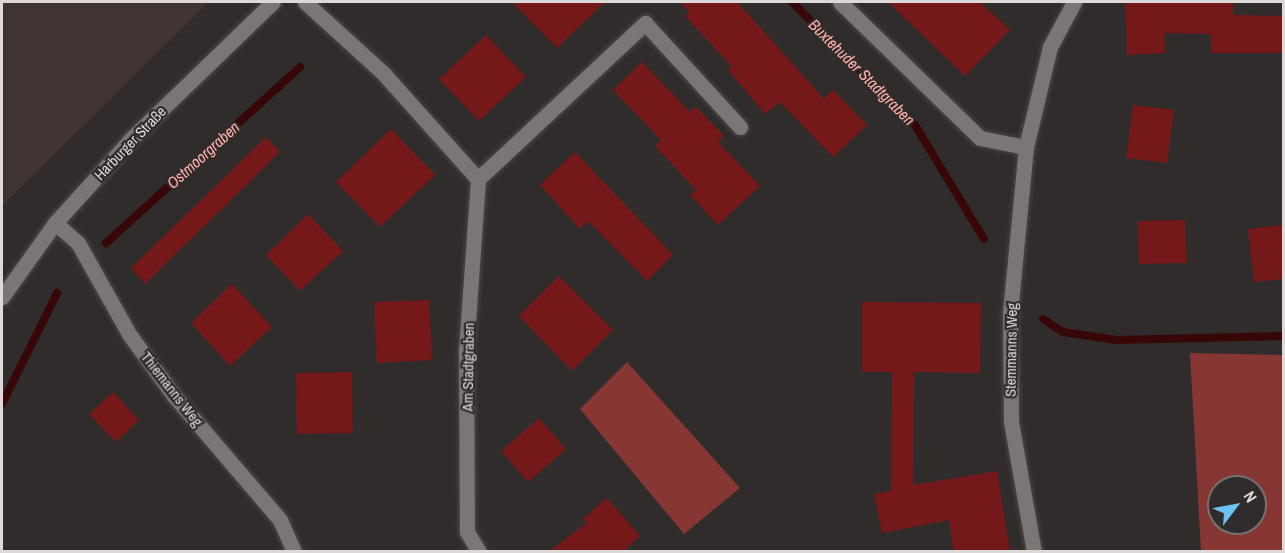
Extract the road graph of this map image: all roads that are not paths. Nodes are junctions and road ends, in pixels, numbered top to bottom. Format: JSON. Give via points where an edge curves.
{"nodes":[{"id":1,"x":273,"y":2,"type":"edge"},
{"id":2,"x":305,"y":2,"type":"edge"},
{"id":3,"x":840,"y":2,"type":"edge"},
{"id":4,"x":1074,"y":2,"type":"edge"},
{"id":5,"x":740,"y":127,"type":"dead end"},
{"id":6,"x":1026,"y":147,"type":"junction"},
{"id":7,"x":478,"y":179,"type":"junction"},
{"id":8,"x":55,"y":223,"type":"junction"},
{"id":9,"x":2,"y":297,"type":"edge"},
{"id":10,"x":294,"y":552,"type":"edge"},
{"id":11,"x":479,"y":552,"type":"edge"},
{"id":12,"x":1034,"y":552,"type":"edge"}],
"edges":[{"from":1,"to":8,"type":"street","name":"Harburger Straße","via":[[131,139]]},
{"from":2,"to":7,"type":"street","via":[[384,74]]},
{"from":3,"to":6,"type":"street","via":[[980,138]]},
{"from":4,"to":6,"type":"street","name":"Stemmanns Weg","via":[[1050,47]]},
{"from":5,"to":7,"type":"street","via":[[645,23]]},
{"from":6,"to":12,"type":"street","name":"Stemmanns Weg","via":[[1010,313],[1011,421]]},
{"from":7,"to":11,"type":"street","name":"Am Stadtgraben","via":[[466,374],[467,532]]},
{"from":8,"to":9,"type":"street","name":"Harburger Straße"},
{"from":8,"to":10,"type":"street","name":"Thiemanns Weg","via":[[78,243],[129,334],[175,397],[280,520]]}]}
